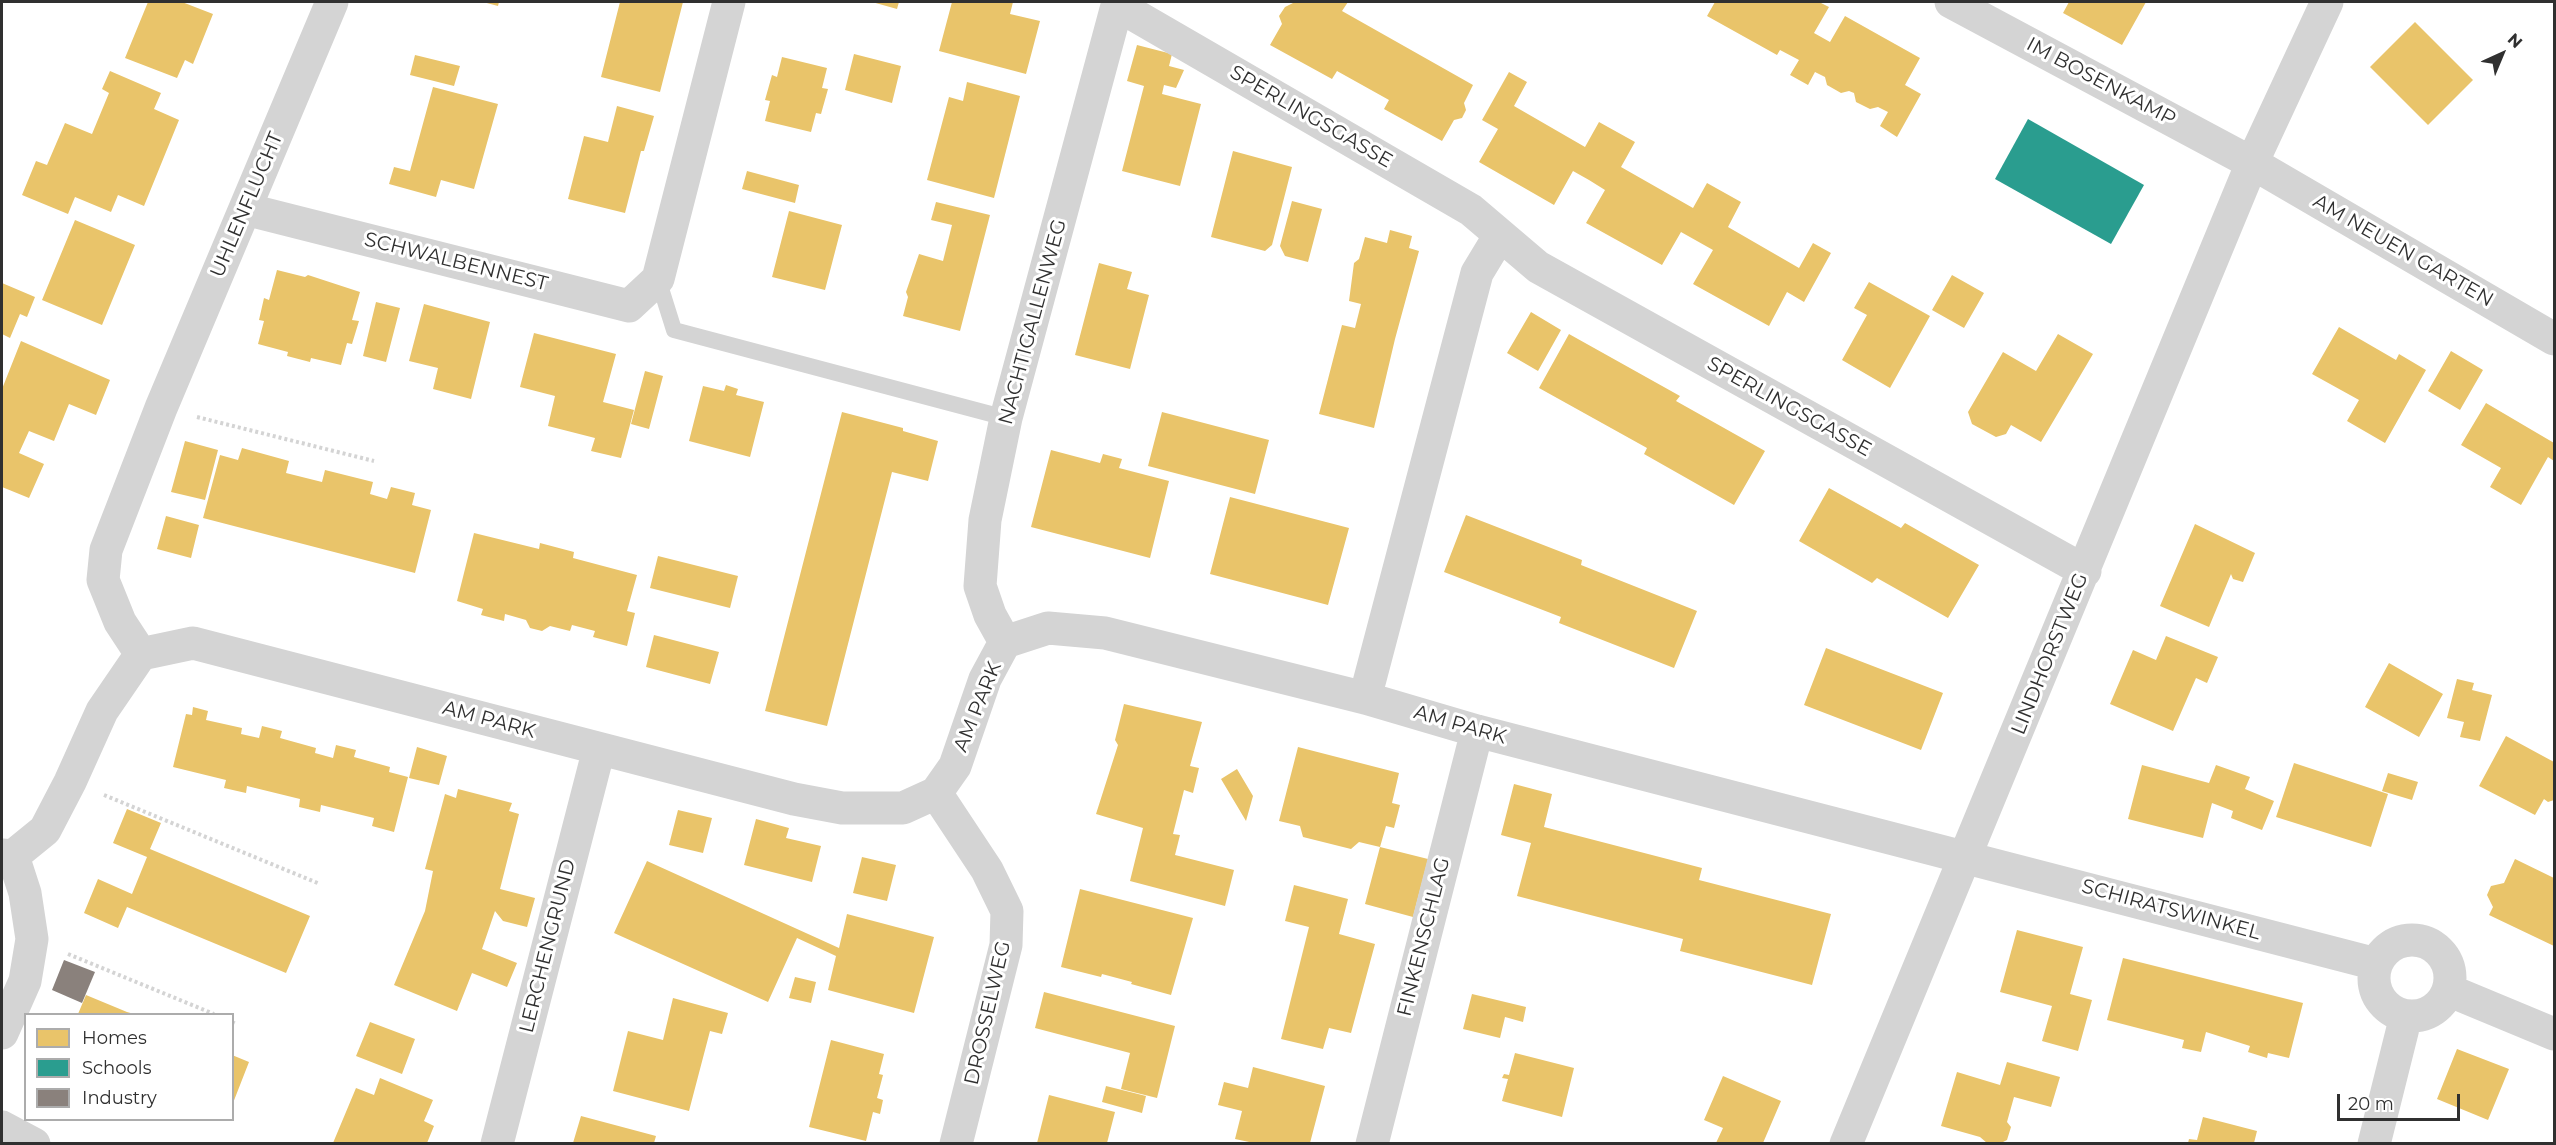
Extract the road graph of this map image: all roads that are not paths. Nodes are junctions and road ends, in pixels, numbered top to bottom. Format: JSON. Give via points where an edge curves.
{"nodes":[{"id":1,"x":332,"y":2,"type":"edge"},
{"id":2,"x":729,"y":2,"type":"edge"},
{"id":3,"x":1951,"y":2,"type":"edge"},
{"id":4,"x":2326,"y":2,"type":"edge"},
{"id":5,"x":1115,"y":3,"type":"edge"},
{"id":6,"x":2252,"y":163,"type":"junction"},
{"id":7,"x":245,"y":209,"type":"junction"},
{"id":8,"x":1500,"y":235,"type":"junction"},
{"id":9,"x":658,"y":279,"type":"junction"},
{"id":10,"x":2554,"y":339,"type":"edge"},
{"id":11,"x":1006,"y":418,"type":"junction"},
{"id":12,"x":2085,"y":571,"type":"junction"},
{"id":13,"x":1005,"y":642,"type":"junction"},
{"id":14,"x":141,"y":654,"type":"junction"},
{"id":15,"x":1365,"y":698,"type":"junction"},
{"id":16,"x":1477,"y":731,"type":"junction"},
{"id":17,"x":599,"y":749,"type":"junction"},
{"id":18,"x":936,"y":794,"type":"junction"},
{"id":19,"x":7,"y":855,"type":"edge"},
{"id":20,"x":1966,"y":857,"type":"junction"},
{"id":21,"x":2376,"y":964,"type":"junction"},
{"id":22,"x":2448,"y":990,"type":"junction"},
{"id":23,"x":2406,"y":1016,"type":"junction"},
{"id":24,"x":2,"y":1033,"type":"edge"},
{"id":25,"x":2554,"y":1034,"type":"edge"},
{"id":26,"x":2,"y":1127,"type":"edge"},
{"id":27,"x":34,"y":1143,"type":"edge"},
{"id":28,"x":497,"y":1143,"type":"edge"},
{"id":29,"x":956,"y":1143,"type":"edge"},
{"id":30,"x":1372,"y":1143,"type":"edge"},
{"id":31,"x":1846,"y":1143,"type":"edge"},
{"id":32,"x":2374,"y":1143,"type":"edge"}],
"edges":[{"from":1,"to":7,"type":"street","name":"UHLENFLUCHT"},
{"from":2,"to":9,"type":"street"},
{"from":3,"to":6,"type":"street","name":"IM BOSENKAMP"},
{"from":4,"to":6,"type":"street","name":"LINDHORSTWEG"},
{"from":5,"to":8,"type":"street","name":"SPERLINGSGASSE","via":[[1471,210]]},
{"from":5,"to":11,"type":"street","name":"NACHTIGALLENWEG"},
{"from":6,"to":10,"type":"street","name":"AM NEUEN GARTEN"},
{"from":6,"to":12,"type":"street","name":"LINDHORSTWEG"},
{"from":7,"to":9,"type":"street","name":"SCHWALBENNEST","via":[[629,306]]},
{"from":7,"to":14,"type":"street","name":"UHLENFLUCHT","via":[[106,550],[103,580],[120,622]]},
{"from":8,"to":12,"type":"street","name":"SPERLINGSGASSE","via":[[1538,267]]},
{"from":8,"to":15,"type":"street","via":[[1476,273]]},
{"from":9,"to":11,"type":"lane","via":[[674,330]]},
{"from":11,"to":13,"type":"street","name":"NACHTIGALLENWEG","via":[[985,520],[980,586]]},
{"from":12,"to":20,"type":"street","name":"LINDHORSTWEG"},
{"from":13,"to":15,"type":"street","name":"AM PARK","via":[[1048,628],[1105,633]]},
{"from":13,"to":18,"type":"street","name":"AM PARK","via":[[985,679],[955,766]]},
{"from":14,"to":17,"type":"street","name":"AM PARK","via":[[193,643]]},
{"from":14,"to":19,"type":"street","via":[[102,711],[45,830]]},
{"from":15,"to":16,"type":"street","name":"AM PARK"},
{"from":16,"to":20,"type":"street","name":"AM PARK"},
{"from":16,"to":30,"type":"street","name":"FINKENSCHLAG"},
{"from":17,"to":18,"type":"street","name":"AM PARK","via":[[842,808],[903,808]]},
{"from":17,"to":28,"type":"street","name":"LERCHENGRUND"},
{"from":18,"to":29,"type":"street","name":"DROSSELWEG","via":[[987,870],[1007,911],[1006,945]]},
{"from":19,"to":24,"type":"street","via":[[25,893],[32,939],[25,981]]},
{"from":20,"to":21,"type":"street","name":"SCHIRATSWINKEL"},
{"from":20,"to":31,"type":"street","name":"LINDHORSTWEG"},
{"from":21,"to":22,"type":"street","via":[[2384,951],[2396,943],[2425,942],[2446,961],[2450,975]]},
{"from":21,"to":23,"type":"street","via":[[2376,991],[2393,1011]]},
{"from":22,"to":23,"type":"street","via":[[2432,1011]]},
{"from":22,"to":25,"type":"street"},
{"from":23,"to":32,"type":"street"},
{"from":26,"to":27,"type":"street"}]}
